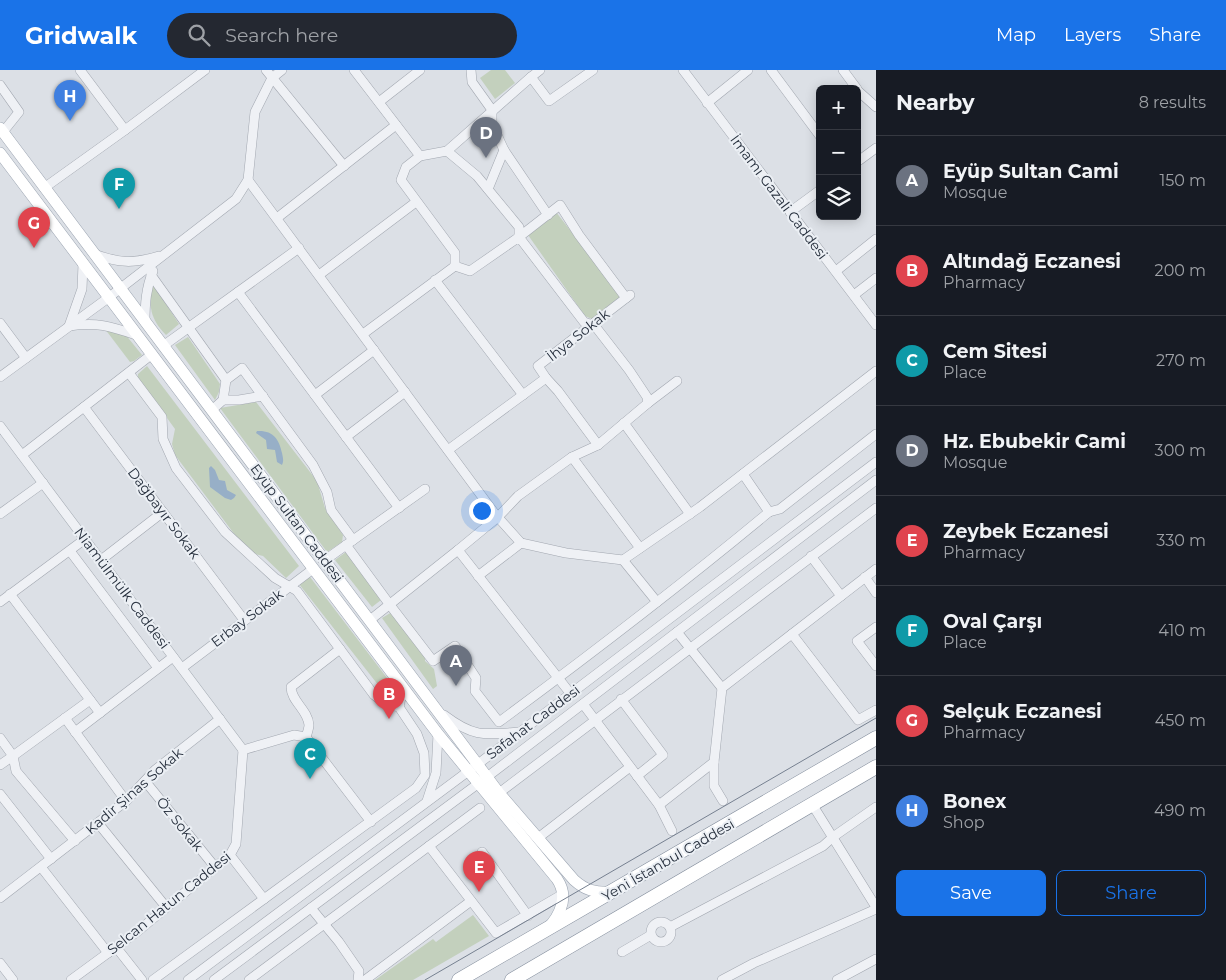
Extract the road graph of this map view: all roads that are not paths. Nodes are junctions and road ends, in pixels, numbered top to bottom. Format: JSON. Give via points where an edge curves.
{"nodes":[{"id":1,"x":80,"y":70,"type":"edge"},
{"id":2,"x":205,"y":70,"type":"edge"},
{"id":3,"x":266,"y":70,"type":"edge"},
{"id":4,"x":282,"y":70,"type":"edge"},
{"id":5,"x":354,"y":70,"type":"edge"},
{"id":6,"x":420,"y":70,"type":"edge"},
{"id":7,"x":471,"y":70,"type":"edge"},
{"id":8,"x":540,"y":70,"type":"edge"},
{"id":9,"x":593,"y":70,"type":"edge"},
{"id":10,"x":682,"y":70,"type":"edge"},
{"id":11,"x":748,"y":70,"type":"edge"},
{"id":12,"x":771,"y":70,"type":"edge"},
{"id":13,"x":843,"y":70,"type":"edge"},
{"id":14,"x":531,"y":77,"type":"junction"},
{"id":15,"x":272,"y":78,"type":"junction"},
{"id":16,"x":854,"y":85,"type":"edge"},
{"id":17,"x":0,"y":86,"type":"edge"},
{"id":18,"x":861,"y":93,"type":"edge"},
{"id":19,"x":378,"y":102,"type":"junction"},
{"id":20,"x":708,"y":103,"type":"junction"},
{"id":21,"x":876,"y":107,"type":"edge"},
{"id":22,"x":492,"y":110,"type":"junction"},
{"id":23,"x":396,"y":125,"type":"junction"},
{"id":24,"x":1,"y":130,"type":"edge"},
{"id":25,"x":125,"y":130,"type":"junction"},
{"id":26,"x":816,"y":131,"type":"edge"},
{"id":27,"x":876,"y":148,"type":"edge"},
{"id":28,"x":504,"y":150,"type":"junction"},
{"id":29,"x":447,"y":151,"type":"junction"},
{"id":30,"x":0,"y":153,"type":"edge"},
{"id":31,"x":420,"y":156,"type":"junction"},
{"id":32,"x":861,"y":159,"type":"edge"},
{"id":33,"x":344,"y":166,"type":"junction"},
{"id":34,"x":248,"y":180,"type":"junction"},
{"id":35,"x":44,"y":188,"type":"junction"},
{"id":36,"x":488,"y":189,"type":"junction"},
{"id":37,"x":816,"y":193,"type":"edge"},
{"id":38,"x":416,"y":202,"type":"junction"},
{"id":39,"x":790,"y":212,"type":"junction"},
{"id":40,"x":548,"y":214,"type":"junction"},
{"id":41,"x":277,"y":218,"type":"junction"},
{"id":42,"x":520,"y":239,"type":"junction"},
{"id":43,"x":876,"y":239,"type":"edge"},
{"id":44,"x":300,"y":248,"type":"junction"},
{"id":45,"x":166,"y":253,"type":"junction"},
{"id":46,"x":94,"y":254,"type":"junction"},
{"id":47,"x":83,"y":264,"type":"junction"},
{"id":48,"x":455,"y":266,"type":"junction"},
{"id":49,"x":836,"y":272,"type":"junction"},
{"id":50,"x":151,"y":275,"type":"junction"},
{"id":51,"x":319,"y":275,"type":"junction"},
{"id":52,"x":876,"y":278,"type":"edge"},
{"id":53,"x":435,"y":280,"type":"junction"},
{"id":54,"x":120,"y":289,"type":"junction"},
{"id":55,"x":238,"y":292,"type":"junction"},
{"id":56,"x":854,"y":295,"type":"junction"},
{"id":57,"x":108,"y":298,"type":"junction"},
{"id":58,"x":145,"y":322,"type":"junction"},
{"id":59,"x":0,"y":323,"type":"edge"},
{"id":60,"x":588,"y":324,"type":"junction"},
{"id":61,"x":876,"y":325,"type":"edge"},
{"id":62,"x":69,"y":326,"type":"junction"},
{"id":63,"x":189,"y":327,"type":"junction"},
{"id":64,"x":363,"y":334,"type":"junction"},
{"id":65,"x":136,"y":335,"type":"junction"},
{"id":66,"x":163,"y":346,"type":"junction"},
{"id":67,"x":374,"y":350,"type":"junction"},
{"id":68,"x":151,"y":355,"type":"junction"},
{"id":69,"x":26,"y":358,"type":"junction"},
{"id":70,"x":876,"y":371,"type":"edge"},
{"id":71,"x":128,"y":372,"type":"junction"},
{"id":72,"x":0,"y":378,"type":"edge"},
{"id":73,"x":546,"y":378,"type":"junction"},
{"id":74,"x":226,"y":380,"type":"junction"},
{"id":75,"x":677,"y":381,"type":"dead end"},
{"id":76,"x":406,"y":392,"type":"junction"},
{"id":77,"x":523,"y":395,"type":"junction"},
{"id":78,"x":263,"y":396,"type":"junction"},
{"id":79,"x":315,"y":396,"type":"junction"},
{"id":80,"x":223,"y":400,"type":"junction"},
{"id":81,"x":648,"y":404,"type":"junction"},
{"id":82,"x":84,"y":407,"type":"junction"},
{"id":83,"x":212,"y":410,"type":"junction"},
{"id":84,"x":624,"y":423,"type":"junction"},
{"id":85,"x":1,"y":428,"type":"edge"},
{"id":86,"x":876,"y":434,"type":"edge"},
{"id":87,"x":346,"y":437,"type":"junction"},
{"id":88,"x":598,"y":445,"type":"junction"},
{"id":89,"x":448,"y":450,"type":"junction"},
{"id":90,"x":22,"y":455,"type":"junction"},
{"id":91,"x":572,"y":457,"type":"junction"},
{"id":92,"x":876,"y":462,"type":"edge"},
{"id":93,"x":743,"y":474,"type":"junction"},
{"id":94,"x":876,"y":480,"type":"edge"},
{"id":95,"x":43,"y":483,"type":"junction"},
{"id":96,"x":425,"y":489,"type":"dead end"},
{"id":97,"x":399,"y":508,"type":"junction"},
{"id":98,"x":876,"y":508,"type":"edge"},
{"id":99,"x":163,"y":512,"type":"junction"},
{"id":100,"x":769,"y":512,"type":"junction"},
{"id":101,"x":0,"y":514,"type":"edge"},
{"id":102,"x":690,"y":514,"type":"junction"},
{"id":103,"x":498,"y":517,"type":"junction"},
{"id":104,"x":85,"y":539,"type":"junction"},
{"id":105,"x":350,"y":542,"type":"junction"},
{"id":106,"x":521,"y":543,"type":"junction"},
{"id":107,"x":640,"y":548,"type":"junction"},
{"id":108,"x":458,"y":550,"type":"junction"},
{"id":109,"x":70,"y":551,"type":"junction"},
{"id":110,"x":811,"y":556,"type":"junction"},
{"id":111,"x":101,"y":560,"type":"junction"},
{"id":112,"x":325,"y":560,"type":"junction"},
{"id":113,"x":623,"y":560,"type":"junction"},
{"id":114,"x":313,"y":569,"type":"junction"},
{"id":115,"x":876,"y":569,"type":"edge"},
{"id":116,"x":478,"y":576,"type":"junction"},
{"id":117,"x":865,"y":577,"type":"junction"},
{"id":118,"x":290,"y":586,"type":"junction"},
{"id":119,"x":876,"y":593,"type":"edge"},
{"id":120,"x":10,"y":594,"type":"junction"},
{"id":121,"x":841,"y":596,"type":"junction"},
{"id":122,"x":0,"y":602,"type":"edge"},
{"id":123,"x":657,"y":602,"type":"junction"},
{"id":124,"x":390,"y":606,"type":"junction"},
{"id":125,"x":244,"y":620,"type":"junction"},
{"id":126,"x":370,"y":620,"type":"junction"},
{"id":127,"x":876,"y":627,"type":"edge"},
{"id":128,"x":677,"y":632,"type":"junction"},
{"id":129,"x":792,"y":634,"type":"junction"},
{"id":130,"x":689,"y":648,"type":"junction"},
{"id":131,"x":340,"y":649,"type":"junction"},
{"id":132,"x":174,"y":657,"type":"junction"},
{"id":133,"x":876,"y":666,"type":"edge"},
{"id":134,"x":158,"y":668,"type":"junction"},
{"id":135,"x":182,"y":668,"type":"junction"},
{"id":136,"x":558,"y":678,"type":"junction"},
{"id":137,"x":404,"y":688,"type":"junction"},
{"id":138,"x":722,"y":688,"type":"junction"},
{"id":139,"x":570,"y":694,"type":"junction"},
{"id":140,"x":621,"y":699,"type":"junction"},
{"id":141,"x":90,"y":700,"type":"junction"},
{"id":142,"x":583,"y":704,"type":"junction"},
{"id":143,"x":399,"y":707,"type":"junction"},
{"id":144,"x":438,"y":710,"type":"junction"},
{"id":145,"x":876,"y":710,"type":"edge"},
{"id":146,"x":100,"y":713,"type":"junction"},
{"id":147,"x":65,"y":718,"type":"junction"},
{"id":148,"x":220,"y":719,"type":"junction"},
{"id":149,"x":595,"y":720,"type":"junction"},
{"id":150,"x":75,"y":732,"type":"junction"},
{"id":151,"x":519,"y":732,"type":"junction"},
{"id":152,"x":438,"y":734,"type":"junction"},
{"id":153,"x":306,"y":737,"type":"junction"},
{"id":154,"x":0,"y":738,"type":"edge"},
{"id":155,"x":876,"y":738,"type":"edge"},
{"id":156,"x":243,"y":750,"type":"junction"},
{"id":157,"x":13,"y":756,"type":"junction"},
{"id":158,"x":714,"y":762,"type":"junction"},
{"id":159,"x":0,"y":765,"type":"edge"},
{"id":160,"x":473,"y":767,"type":"junction"},
{"id":161,"x":630,"y":767,"type":"junction"},
{"id":162,"x":876,"y":767,"type":"edge"},
{"id":163,"x":637,"y":776,"type":"junction"},
{"id":164,"x":483,"y":780,"type":"junction"},
{"id":165,"x":145,"y":781,"type":"junction"},
{"id":166,"x":499,"y":792,"type":"junction"},
{"id":167,"x":0,"y":794,"type":"edge"},
{"id":168,"x":126,"y":801,"type":"junction"},
{"id":169,"x":427,"y":801,"type":"junction"},
{"id":170,"x":723,"y":801,"type":"dead end"},
{"id":171,"x":812,"y":804,"type":"junction"},
{"id":172,"x":659,"y":805,"type":"junction"},
{"id":173,"x":876,"y":807,"type":"edge"},
{"id":174,"x":480,"y":808,"type":"dead end"},
{"id":175,"x":371,"y":822,"type":"junction"},
{"id":176,"x":98,"y":823,"type":"junction"},
{"id":177,"x":672,"y":831,"type":"dead end"},
{"id":178,"x":833,"y":836,"type":"junction"},
{"id":179,"x":538,"y":838,"type":"junction"},
{"id":180,"x":75,"y":841,"type":"junction"},
{"id":181,"x":429,"y":846,"type":"junction"},
{"id":182,"x":482,"y":852,"type":"dead end"},
{"id":183,"x":230,"y":855,"type":"junction"},
{"id":184,"x":51,"y":860,"type":"junction"},
{"id":185,"x":41,"y":867,"type":"junction"},
{"id":186,"x":216,"y":867,"type":"junction"},
{"id":187,"x":612,"y":892,"type":"junction"},
{"id":188,"x":563,"y":894,"type":"junction"},
{"id":189,"x":0,"y":898,"type":"edge"},
{"id":190,"x":264,"y":899,"type":"junction"},
{"id":191,"x":471,"y":901,"type":"junction"},
{"id":192,"x":166,"y":907,"type":"junction"},
{"id":193,"x":311,"y":908,"type":"junction"},
{"id":194,"x":876,"y":908,"type":"edge"},
{"id":195,"x":528,"y":916,"type":"junction"},
{"id":196,"x":324,"y":923,"type":"junction"},
{"id":197,"x":670,"y":927,"type":"junction"},
{"id":198,"x":548,"y":929,"type":"junction"},
{"id":199,"x":651,"y":935,"type":"junction"},
{"id":200,"x":116,"y":947,"type":"junction"},
{"id":201,"x":622,"y":952,"type":"dead end"},
{"id":202,"x":108,"y":953,"type":"junction"},
{"id":203,"x":876,"y":960,"type":"edge"},
{"id":204,"x":0,"y":963,"type":"edge"},
{"id":205,"x":12,"y":980,"type":"edge"},
{"id":206,"x":71,"y":980,"type":"edge"},
{"id":207,"x":142,"y":980,"type":"edge"},
{"id":208,"x":153,"y":980,"type":"edge"},
{"id":209,"x":188,"y":980,"type":"edge"},
{"id":210,"x":214,"y":980,"type":"edge"},
{"id":211,"x":248,"y":980,"type":"edge"},
{"id":212,"x":358,"y":980,"type":"edge"},
{"id":213,"x":365,"y":980,"type":"edge"},
{"id":214,"x":460,"y":980,"type":"edge"},
{"id":215,"x":512,"y":980,"type":"edge"},
{"id":216,"x":722,"y":980,"type":"edge"},
{"id":217,"x":836,"y":980,"type":"edge"}],
"edges":[{"from":1,"to":25,"type":"street"},
{"from":2,"to":25,"type":"street"},
{"from":3,"to":15,"type":"street"},
{"from":4,"to":15,"type":"street"},
{"from":5,"to":19,"type":"street"},
{"from":6,"to":19,"type":"street"},
{"from":7,"to":22,"type":"street","via":[[472,82]]},
{"from":8,"to":14,"type":"street"},
{"from":9,"to":14,"type":"street","via":[[549,101]]},
{"from":10,"to":20,"type":"street","name":"İmamı Gazali Caddesi"},
{"from":11,"to":20,"type":"street"},
{"from":12,"to":26,"type":"street"},
{"from":13,"to":16,"type":"street"},
{"from":14,"to":22,"type":"street"},
{"from":15,"to":33,"type":"street"},
{"from":15,"to":34,"type":"street","via":[[255,112]]},
{"from":17,"to":24,"type":"street","via":[[20,112]]},
{"from":18,"to":21,"type":"street"},
{"from":19,"to":23,"type":"street"},
{"from":20,"to":39,"type":"street","name":"İmamı Gazali Caddesi"},
{"from":22,"to":28,"type":"street","via":[[492,124]]},
{"from":22,"to":29,"type":"street"},
{"from":23,"to":31,"type":"street"},
{"from":23,"to":33,"type":"street"},
{"from":24,"to":35,"type":"main road","name":"Eyüp Sultan Caddesi"},
{"from":25,"to":35,"type":"street"},
{"from":27,"to":32,"type":"street"},
{"from":28,"to":36,"type":"street"},
{"from":28,"to":40,"type":"street"},
{"from":29,"to":31,"type":"street"},
{"from":29,"to":36,"type":"street","via":[[478,176]]},
{"from":30,"to":47,"type":"main road","name":"Eyüp Sultan Caddesi"},
{"from":31,"to":38,"type":"street","via":[[406,166],[401,180]]},
{"from":33,"to":41,"type":"street"},
{"from":34,"to":41,"type":"street"},
{"from":34,"to":45,"type":"street","via":[[236,199]]},
{"from":35,"to":46,"type":"main road","name":"Eyüp Sultan Caddesi"},
{"from":36,"to":42,"type":"street","via":[[518,227]]},
{"from":37,"to":39,"type":"street"},
{"from":38,"to":48,"type":"street","via":[[455,253]]},
{"from":38,"to":51,"type":"street"},
{"from":39,"to":49,"type":"street","name":"İmamı Gazali Caddesi"},
{"from":40,"to":42,"type":"street"},
{"from":40,"to":60,"type":"street","name":"İhya Sokak","via":[[560,205],[579,235],[629,296]]},
{"from":41,"to":44,"type":"street"},
{"from":42,"to":48,"type":"street","via":[[470,271]]},
{"from":42,"to":60,"type":"street"},
{"from":43,"to":49,"type":"street"},
{"from":44,"to":51,"type":"street"},
{"from":44,"to":55,"type":"street"},
{"from":45,"to":46,"type":"street","via":[[134,263],[113,261]]},
{"from":45,"to":50,"type":"street"},
{"from":45,"to":54,"type":"street"},
{"from":46,"to":54,"type":"main road","name":"Eyüp Sultan Caddesi"},
{"from":47,"to":57,"type":"main road","name":"Eyüp Sultan Caddesi"},
{"from":47,"to":62,"type":"street","via":[[82,289]]},
{"from":48,"to":53,"type":"street"},
{"from":49,"to":56,"type":"street","name":"İmamı Gazali Caddesi"},
{"from":50,"to":58,"type":"street","via":[[145,302]]},
{"from":50,"to":63,"type":"street"},
{"from":51,"to":64,"type":"street"},
{"from":52,"to":56,"type":"street"},
{"from":53,"to":64,"type":"street"},
{"from":53,"to":77,"type":"street"},
{"from":54,"to":57,"type":"street"},
{"from":54,"to":58,"type":"main road","name":"Eyüp Sultan Caddesi"},
{"from":55,"to":63,"type":"street"},
{"from":55,"to":79,"type":"street"},
{"from":56,"to":61,"type":"street","name":"İmamı Gazali Caddesi"},
{"from":57,"to":62,"type":"street"},
{"from":57,"to":65,"type":"main road","name":"Eyüp Sultan Caddesi"},
{"from":58,"to":66,"type":"main road","name":"Eyüp Sultan Caddesi"},
{"from":59,"to":69,"type":"street"},
{"from":60,"to":73,"type":"street","name":"İhya Sokak","via":[[538,366]]},
{"from":60,"to":81,"type":"street","via":[[595,326],[629,370],[647,397]]},
{"from":62,"to":65,"type":"street","via":[[106,325]]},
{"from":62,"to":69,"type":"street"},
{"from":63,"to":66,"type":"street"},
{"from":63,"to":74,"type":"street"},
{"from":64,"to":67,"type":"street"},
{"from":65,"to":68,"type":"main road","name":"Eyüp Sultan Caddesi"},
{"from":66,"to":83,"type":"main road","name":"Eyüp Sultan Caddesi"},
{"from":67,"to":76,"type":"street"},
{"from":67,"to":79,"type":"street"},
{"from":68,"to":71,"type":"street"},
{"from":68,"to":114,"type":"main road","name":"Eyüp Sultan Caddesi"},
{"from":69,"to":72,"type":"street"},
{"from":70,"to":93,"type":"street"},
{"from":71,"to":82,"type":"street"},
{"from":71,"to":118,"type":"street","via":[[162,417],[163,440],[176,468],[226,532],[275,578]]},
{"from":73,"to":77,"type":"street","name":"İhya Sokak"},
{"from":73,"to":88,"type":"street"},
{"from":74,"to":78,"type":"street","via":[[242,368]]},
{"from":74,"to":80,"type":"street"},
{"from":75,"to":81,"type":"street"},
{"from":76,"to":87,"type":"street"},
{"from":76,"to":89,"type":"street"},
{"from":77,"to":89,"type":"street","name":"İhya Sokak"},
{"from":78,"to":80,"type":"street"},
{"from":78,"to":105,"type":"street","via":[[313,465],[327,492],[331,510]]},
{"from":79,"to":87,"type":"street"},
{"from":80,"to":83,"type":"street"},
{"from":81,"to":84,"type":"street"},
{"from":82,"to":90,"type":"street"},
{"from":82,"to":99,"type":"street","name":"Dağbayır Sokak"},
{"from":83,"to":112,"type":"main road","name":"Eyüp Sultan Caddesi"},
{"from":84,"to":88,"type":"street"},
{"from":84,"to":102,"type":"street"},
{"from":85,"to":90,"type":"street","name":"Niamülmülk Caddesi"},
{"from":86,"to":100,"type":"street","via":[[780,509]]},
{"from":87,"to":97,"type":"street"},
{"from":88,"to":91,"type":"street"},
{"from":89,"to":103,"type":"street"},
{"from":90,"to":95,"type":"street","name":"Niamülmülk Caddesi"},
{"from":91,"to":103,"type":"street","via":[[518,496]]},
{"from":91,"to":107,"type":"street"},
{"from":92,"to":139,"type":"street","name":"Safahat Caddesi"},
{"from":93,"to":100,"type":"street"},
{"from":93,"to":102,"type":"street"},
{"from":94,"to":128,"type":"street","name":"Safahat Caddesi"},
{"from":95,"to":101,"type":"street"},
{"from":95,"to":104,"type":"street","name":"Niamülmülk Caddesi"},
{"from":96,"to":97,"type":"street"},
{"from":97,"to":105,"type":"street"},
{"from":98,"to":110,"type":"street"},
{"from":99,"to":111,"type":"street"},
{"from":99,"to":125,"type":"street","name":"Dağbayır Sokak"},
{"from":100,"to":123,"type":"street"},
{"from":102,"to":107,"type":"street"},
{"from":103,"to":106,"type":"street"},
{"from":103,"to":108,"type":"street"},
{"from":104,"to":109,"type":"street"},
{"from":104,"to":111,"type":"street","name":"Niamülmülk Caddesi"},
{"from":105,"to":112,"type":"street"},
{"from":105,"to":124,"type":"street"},
{"from":106,"to":113,"type":"street"},
{"from":106,"to":116,"type":"street"},
{"from":107,"to":113,"type":"street"},
{"from":108,"to":116,"type":"street"},
{"from":108,"to":124,"type":"street"},
{"from":109,"to":120,"type":"street"},
{"from":109,"to":134,"type":"street"},
{"from":110,"to":121,"type":"street"},
{"from":110,"to":130,"type":"street"},
{"from":111,"to":132,"type":"street","name":"Niamülmülk Caddesi"},
{"from":112,"to":126,"type":"main road","name":"Eyüp Sultan Caddesi"},
{"from":113,"to":123,"type":"street"},
{"from":114,"to":118,"type":"street","name":"Erbay Sokak"},
{"from":114,"to":137,"type":"main road","name":"Eyüp Sultan Caddesi"},
{"from":115,"to":117,"type":"street"},
{"from":116,"to":136,"type":"street"},
{"from":117,"to":119,"type":"street"},
{"from":117,"to":121,"type":"street"},
{"from":118,"to":125,"type":"street","name":"Erbay Sokak"},
{"from":118,"to":131,"type":"street"},
{"from":120,"to":122,"type":"street"},
{"from":120,"to":141,"type":"street"},
{"from":121,"to":129,"type":"street"},
{"from":123,"to":136,"type":"street"},
{"from":124,"to":126,"type":"street"},
{"from":124,"to":136,"type":"street","via":[[433,661],[455,646],[476,678],[474,691],[499,722]]},
{"from":125,"to":135,"type":"street","name":"Erbay Sokak"},
{"from":126,"to":144,"type":"main road","name":"Eyüp Sultan Caddesi"},
{"from":127,"to":133,"type":"street","via":[[857,641]]},
{"from":128,"to":130,"type":"street"},
{"from":128,"to":142,"type":"street","name":"Safahat Caddesi"},
{"from":129,"to":138,"type":"street"},
{"from":129,"to":145,"type":"street","via":[[858,720]]},
{"from":130,"to":138,"type":"street"},
{"from":130,"to":140,"type":"street"},
{"from":131,"to":143,"type":"street","via":[[374,695],[386,704]]},
{"from":131,"to":153,"type":"street","via":[[291,687],[306,714],[309,725]]},
{"from":132,"to":134,"type":"street"},
{"from":132,"to":135,"type":"street","name":"Niamülmülk Caddesi"},
{"from":134,"to":146,"type":"street"},
{"from":135,"to":148,"type":"street","name":"Niamülmülk Caddesi"},
{"from":136,"to":139,"type":"street"},
{"from":137,"to":143,"type":"street"},
{"from":137,"to":152,"type":"main road","name":"Eyüp Sultan Caddesi"},
{"from":138,"to":158,"type":"street"},
{"from":139,"to":151,"type":"street","name":"Safahat Caddesi"},
{"from":140,"to":149,"type":"street"},
{"from":140,"to":163,"type":"street","via":[[663,755]]},
{"from":141,"to":146,"type":"street"},
{"from":141,"to":147,"type":"street"},
{"from":142,"to":149,"type":"street"},
{"from":142,"to":164,"type":"street","name":"Safahat Caddesi"},
{"from":143,"to":175,"type":"street","via":[[417,734],[424,752],[425,775],[416,788]]},
{"from":144,"to":151,"type":"street","via":[[473,732],[491,735]]},
{"from":144,"to":160,"type":"main road","name":"Eyüp Sultan Caddesi"},
{"from":146,"to":150,"type":"street"},
{"from":147,"to":150,"type":"street"},
{"from":147,"to":157,"type":"street"},
{"from":148,"to":156,"type":"street","name":"Niamülmülk Caddesi"},
{"from":148,"to":165,"type":"street","name":"Kadir Şinas Sokak"},
{"from":149,"to":161,"type":"street"},
{"from":149,"to":166,"type":"street"},
{"from":150,"to":168,"type":"street"},
{"from":151,"to":160,"type":"street","name":"Safahat Caddesi"},
{"from":152,"to":160,"type":"main road","name":"Eyüp Sultan Caddesi"},
{"from":152,"to":169,"type":"street","via":[[436,773]]},
{"from":153,"to":156,"type":"street","via":[[294,734]]},
{"from":153,"to":175,"type":"street"},
{"from":154,"to":157,"type":"street"},
{"from":155,"to":187,"type":"highway","name":"Yeni İstanbul Caddesi"},
{"from":156,"to":183,"type":"street","name":"Selcan Hatun Caddesi","via":[[236,844]]},
{"from":157,"to":159,"type":"street"},
{"from":157,"to":180,"type":"street","via":[[16,770]]},
{"from":158,"to":170,"type":"street","via":[[714,786]]},
{"from":158,"to":172,"type":"street"},
{"from":160,"to":164,"type":"main road","name":"Eyüp Sultan Caddesi"},
{"from":160,"to":169,"type":"street","name":"Safahat Caddesi"},
{"from":161,"to":163,"type":"street"},
{"from":161,"to":179,"type":"street"},
{"from":162,"to":171,"type":"highway","name":"Yeni İstanbul Caddesi"},
{"from":163,"to":172,"type":"street"},
{"from":164,"to":166,"type":"main road","name":"Eyüp Sultan Caddesi"},
{"from":164,"to":188,"type":"main road","name":"Eyüp Sultan Caddesi","via":[[557,879]]},
{"from":164,"to":193,"type":"street","name":"Safahat Caddesi"},
{"from":165,"to":168,"type":"street","name":"Kadir Şinas Sokak"},
{"from":165,"to":186,"type":"street","name":"Öz Sokak"},
{"from":166,"to":179,"type":"main road","name":"Eyüp Sultan Caddesi"},
{"from":167,"to":184,"type":"street"},
{"from":168,"to":176,"type":"street","name":"Kadir Şinas Sokak"},
{"from":169,"to":209,"type":"street","name":"Safahat Caddesi"},
{"from":171,"to":178,"type":"street"},
{"from":171,"to":215,"type":"highway","name":"Yeni İstanbul Caddesi"},
{"from":172,"to":177,"type":"street"},
{"from":173,"to":178,"type":"street"},
{"from":174,"to":181,"type":"street"},
{"from":175,"to":190,"type":"street"},
{"from":176,"to":180,"type":"street","name":"Kadir Şinas Sokak"},
{"from":176,"to":192,"type":"street"},
{"from":178,"to":194,"type":"street"},
{"from":178,"to":197,"type":"street","via":[[823,846]]},
{"from":179,"to":187,"type":"main road","name":"Eyüp Sultan Caddesi","via":[[578,884],[591,891]]},
{"from":180,"to":184,"type":"street","name":"Kadir Şinas Sokak"},
{"from":181,"to":191,"type":"street"},
{"from":181,"to":196,"type":"street"},
{"from":182,"to":195,"type":"street"},
{"from":183,"to":186,"type":"street","name":"Selcan Hatun Caddesi"},
{"from":183,"to":190,"type":"street"},
{"from":184,"to":185,"type":"street","name":"Kadir Şinas Sokak"},
{"from":185,"to":189,"type":"street","name":"Kadir Şinas Sokak"},
{"from":185,"to":202,"type":"street"},
{"from":186,"to":192,"type":"street","name":"Selcan Hatun Caddesi"},
{"from":187,"to":198,"type":"highway","name":"Yeni İstanbul Caddesi"},
{"from":188,"to":195,"type":"street"},
{"from":188,"to":198,"type":"main road","via":[[560,912]]},
{"from":190,"to":208,"type":"street"},
{"from":191,"to":195,"type":"street","via":[[496,933]]},
{"from":191,"to":213,"type":"street"},
{"from":192,"to":200,"type":"street","name":"Selcan Hatun Caddesi"},
{"from":193,"to":196,"type":"street"},
{"from":193,"to":210,"type":"street","name":"Safahat Caddesi"},
{"from":194,"to":216,"type":"street"},
{"from":196,"to":211,"type":"street"},
{"from":196,"to":212,"type":"street","via":[[359,971]]},
{"from":197,"to":199,"type":"street","via":[[666,923],[655,924]]},
{"from":197,"to":199,"type":"street","via":[[672,933],[665,942],[659,943]]},
{"from":198,"to":214,"type":"highway","name":"Yeni İstanbul Caddesi"},
{"from":199,"to":201,"type":"street"},
{"from":200,"to":202,"type":"street","name":"Selcan Hatun Caddesi"},
{"from":200,"to":207,"type":"street"},
{"from":202,"to":206,"type":"street","name":"Selcan Hatun Caddesi"},
{"from":203,"to":217,"type":"street"},
{"from":204,"to":205,"type":"street"}]}
